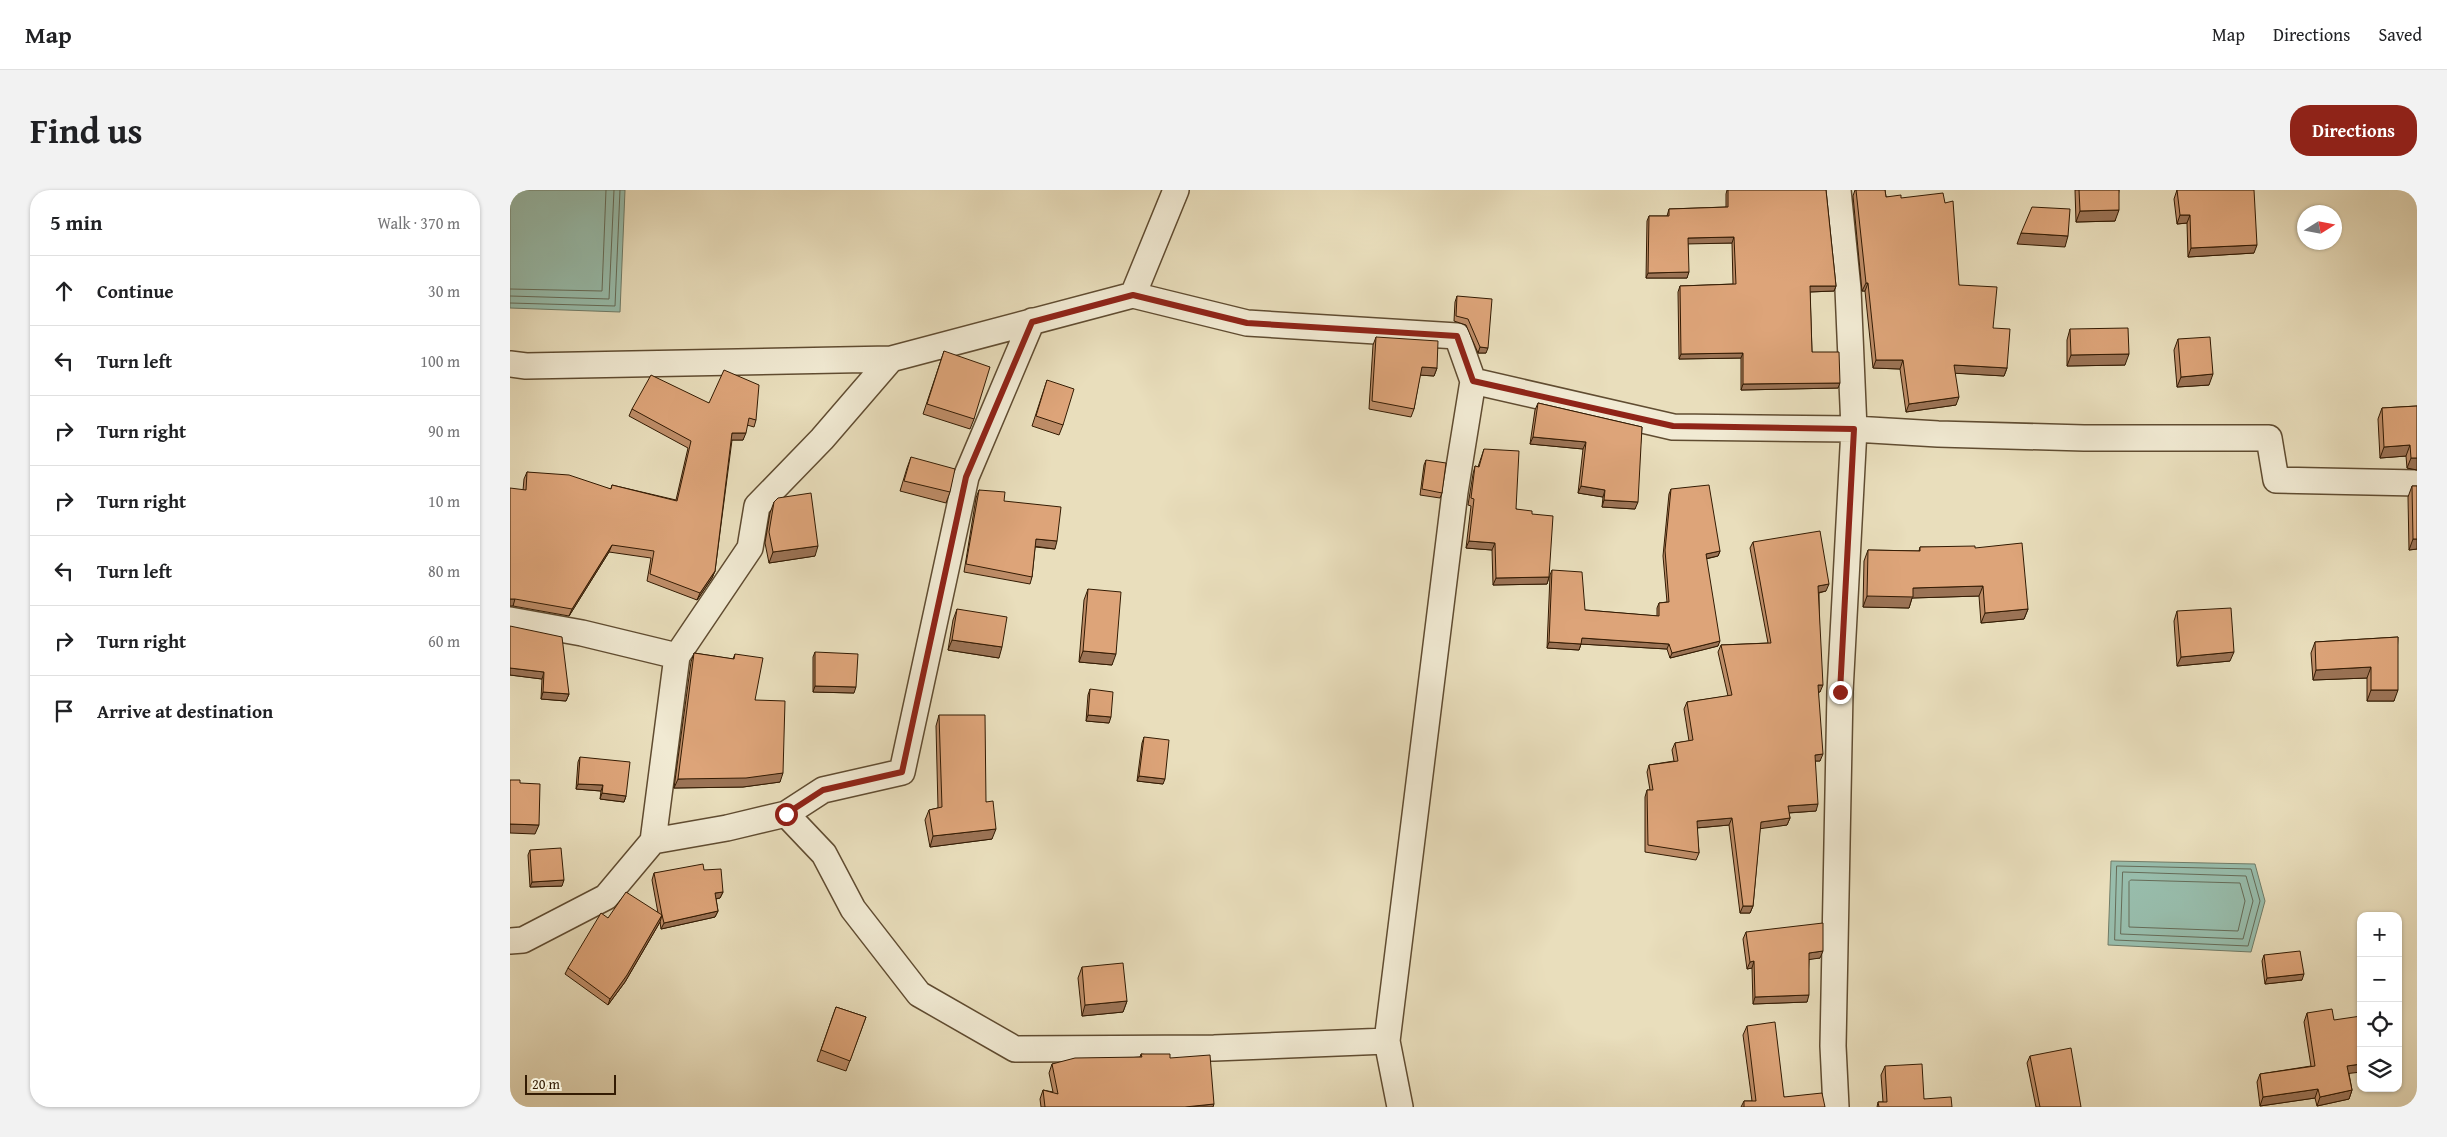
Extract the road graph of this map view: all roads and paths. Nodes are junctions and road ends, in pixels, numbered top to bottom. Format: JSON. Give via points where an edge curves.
{"nodes":[{"id":1,"x":1176,"y":190,"type":"edge"},
{"id":2,"x":1838,"y":190,"type":"edge"},
{"id":3,"x":1133,"y":295,"type":"junction"},
{"id":4,"x":1032,"y":322,"type":"junction"},
{"id":5,"x":891,"y":359,"type":"junction"},
{"id":6,"x":510,"y":364,"type":"edge"},
{"id":7,"x":1473,"y":381,"type":"junction"},
{"id":8,"x":1854,"y":429,"type":"junction"},
{"id":9,"x":2417,"y":483,"type":"edge"},
{"id":10,"x":510,"y":620,"type":"edge"},
{"id":11,"x":677,"y":656,"type":"junction"},
{"id":12,"x":786,"y":814,"type":"junction"},
{"id":13,"x":653,"y":841,"type":"junction"},
{"id":14,"x":510,"y":941,"type":"edge"},
{"id":15,"x":1388,"y":1041,"type":"junction"},
{"id":16,"x":1400,"y":1107,"type":"edge"},
{"id":17,"x":1836,"y":1107,"type":"edge"}],
"edges":[{"from":1,"to":3,"type":"street"},
{"from":2,"to":8,"type":"street","via":[[1848,289]]},
{"from":3,"to":4,"type":"street"},
{"from":3,"to":7,"type":"street","via":[[1247,323],[1457,336]]},
{"from":4,"to":5,"type":"street"},
{"from":4,"to":12,"type":"street","via":[[966,477],[902,772],[823,790]]},
{"from":5,"to":6,"type":"street"},
{"from":5,"to":11,"type":"street","via":[[822,439],[757,506],[750,548]]},
{"from":7,"to":8,"type":"street","via":[[1673,426]]},
{"from":7,"to":15,"type":"street","via":[[1455,492]]},
{"from":8,"to":9,"type":"street","via":[[2084,438],[2269,438],[2276,480]]},
{"from":8,"to":17,"type":"street","via":[[1840,692],[1833,1046]]},
{"from":10,"to":11,"type":"street"},
{"from":11,"to":13,"type":"street"},
{"from":12,"to":13,"type":"street"},
{"from":12,"to":15,"type":"street","via":[[824,854],[853,909],[919,994],[1015,1049],[1214,1048]]},
{"from":13,"to":14,"type":"street","via":[[606,897],[523,940]]},
{"from":15,"to":16,"type":"street"}]}
